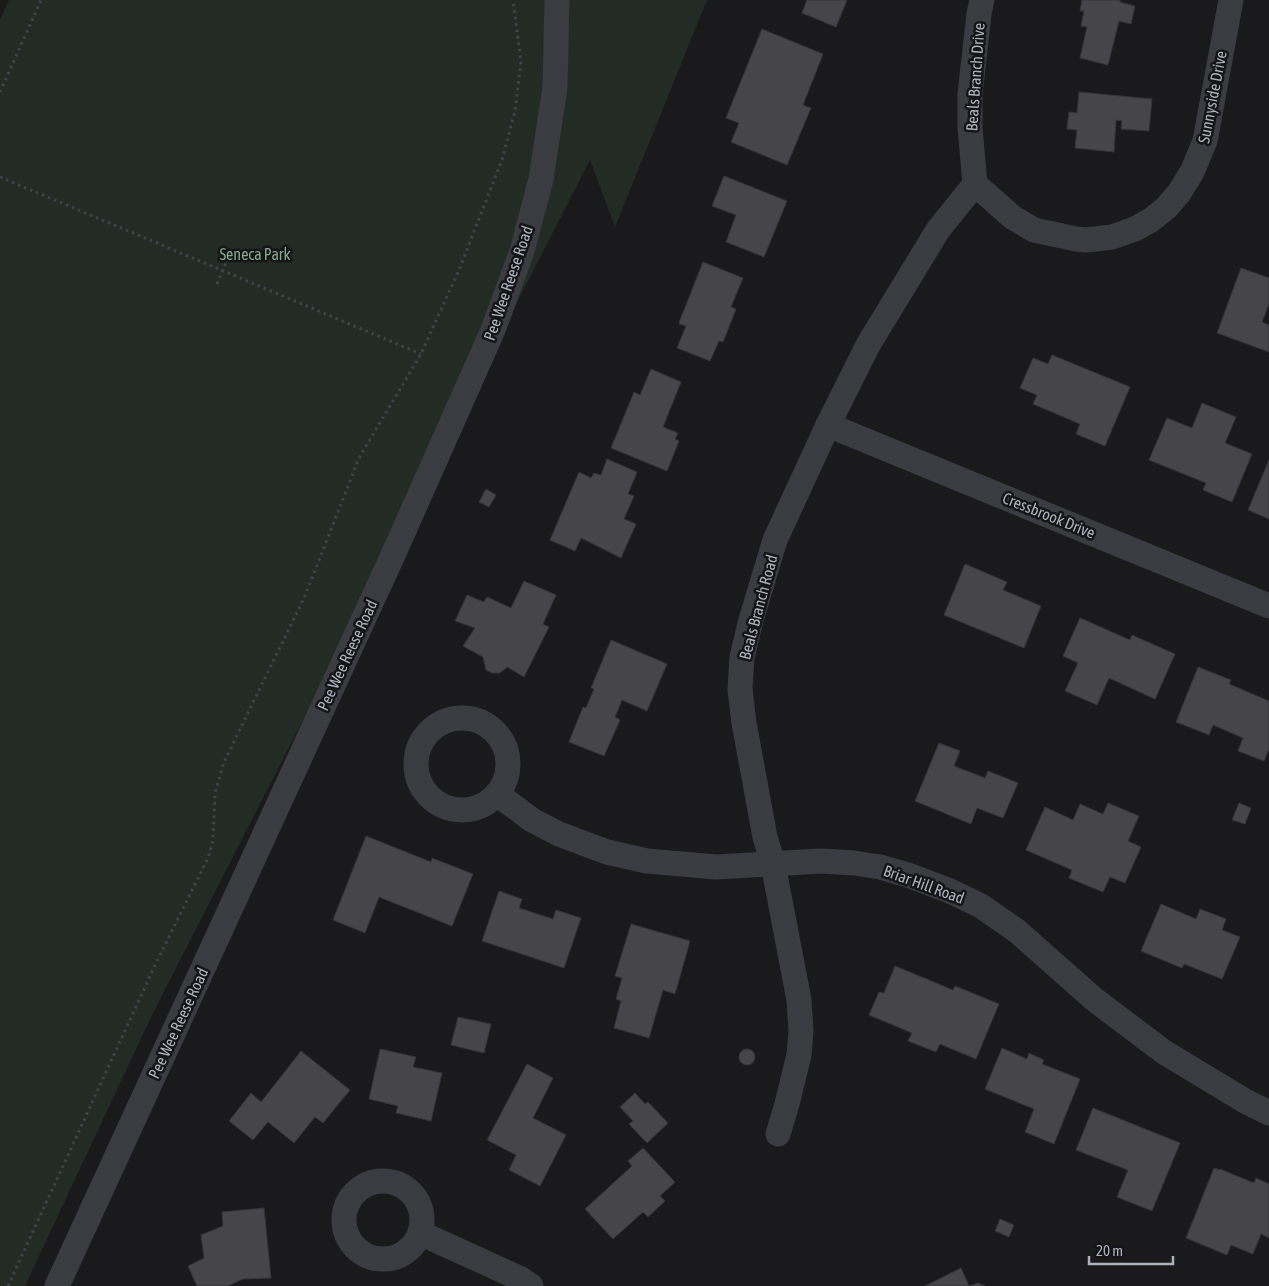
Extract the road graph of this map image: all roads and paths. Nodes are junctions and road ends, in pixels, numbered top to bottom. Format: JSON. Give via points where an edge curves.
{"nodes":[{"id":1,"x":41,"y":0,"type":"edge"},
{"id":2,"x":513,"y":0,"type":"edge"},
{"id":3,"x":557,"y":0,"type":"edge"},
{"id":4,"x":982,"y":0,"type":"edge"},
{"id":5,"x":1231,"y":0,"type":"edge"},
{"id":6,"x":0,"y":92,"type":"edge"},
{"id":7,"x":0,"y":176,"type":"edge"},
{"id":8,"x":975,"y":184,"type":"junction"},
{"id":9,"x":228,"y":258,"type":"dead end"},
{"id":10,"x":222,"y":271,"type":"junction"},
{"id":11,"x":217,"y":284,"type":"dead end"},
{"id":12,"x":421,"y":354,"type":"junction"},
{"id":13,"x":828,"y":425,"type":"junction"},
{"id":14,"x":1269,"y":606,"type":"edge"},
{"id":15,"x":497,"y":794,"type":"dead end"},
{"id":16,"x":773,"y":864,"type":"junction"},
{"id":17,"x":1269,"y":1113,"type":"edge"},
{"id":18,"x":778,"y":1134,"type":"dead end"},
{"id":19,"x":420,"y":1233,"type":"dead end"},
{"id":20,"x":8,"y":1286,"type":"edge"},
{"id":21,"x":57,"y":1286,"type":"edge"},
{"id":22,"x":531,"y":1286,"type":"edge"}],
"edges":[{"from":1,"to":6,"type":"path"},
{"from":2,"to":12,"type":"path","via":[[521,61],[515,111],[502,160],[459,270]]},
{"from":3,"to":21,"type":"street","name":"Pee Wee Reese Road","via":[[555,86],[541,179],[522,251],[493,330]]},
{"from":4,"to":8,"type":"street","name":"Beals Branch Drive","via":[[970,94]]},
{"from":5,"to":8,"type":"street","name":"Sunnyside Drive","via":[[1205,140],[1179,194],[1151,220],[1112,238],[1076,239],[1034,230],[1012,217]]},
{"from":7,"to":10,"type":"path"},
{"from":8,"to":13,"type":"street","name":"Beals Branch Road","via":[[938,230],[908,279],[868,345]]},
{"from":9,"to":10,"type":"path"},
{"from":10,"to":11,"type":"path"},
{"from":10,"to":12,"type":"path"},
{"from":12,"to":20,"type":"path","via":[[359,458],[305,596],[224,762],[215,793],[213,841],[208,858],[156,963]]},
{"from":13,"to":14,"type":"street","name":"Cressbrook Drive"},
{"from":13,"to":16,"type":"street","name":"Beals Branch Road","via":[[775,540],[742,657],[740,689],[744,723]]},
{"from":15,"to":16,"type":"street","name":"Briar Hill Road","via":[[532,820],[607,852],[648,862],[716,867]]},
{"from":16,"to":17,"type":"street","name":"Briar Hill Road","via":[[854,863],[908,875],[973,902],[1017,930],[1095,1000],[1164,1052]]},
{"from":16,"to":18,"type":"street","name":"Beals Branch Road","via":[[799,1000],[801,1031],[799,1055]]},
{"from":19,"to":22,"type":"street"}]}
